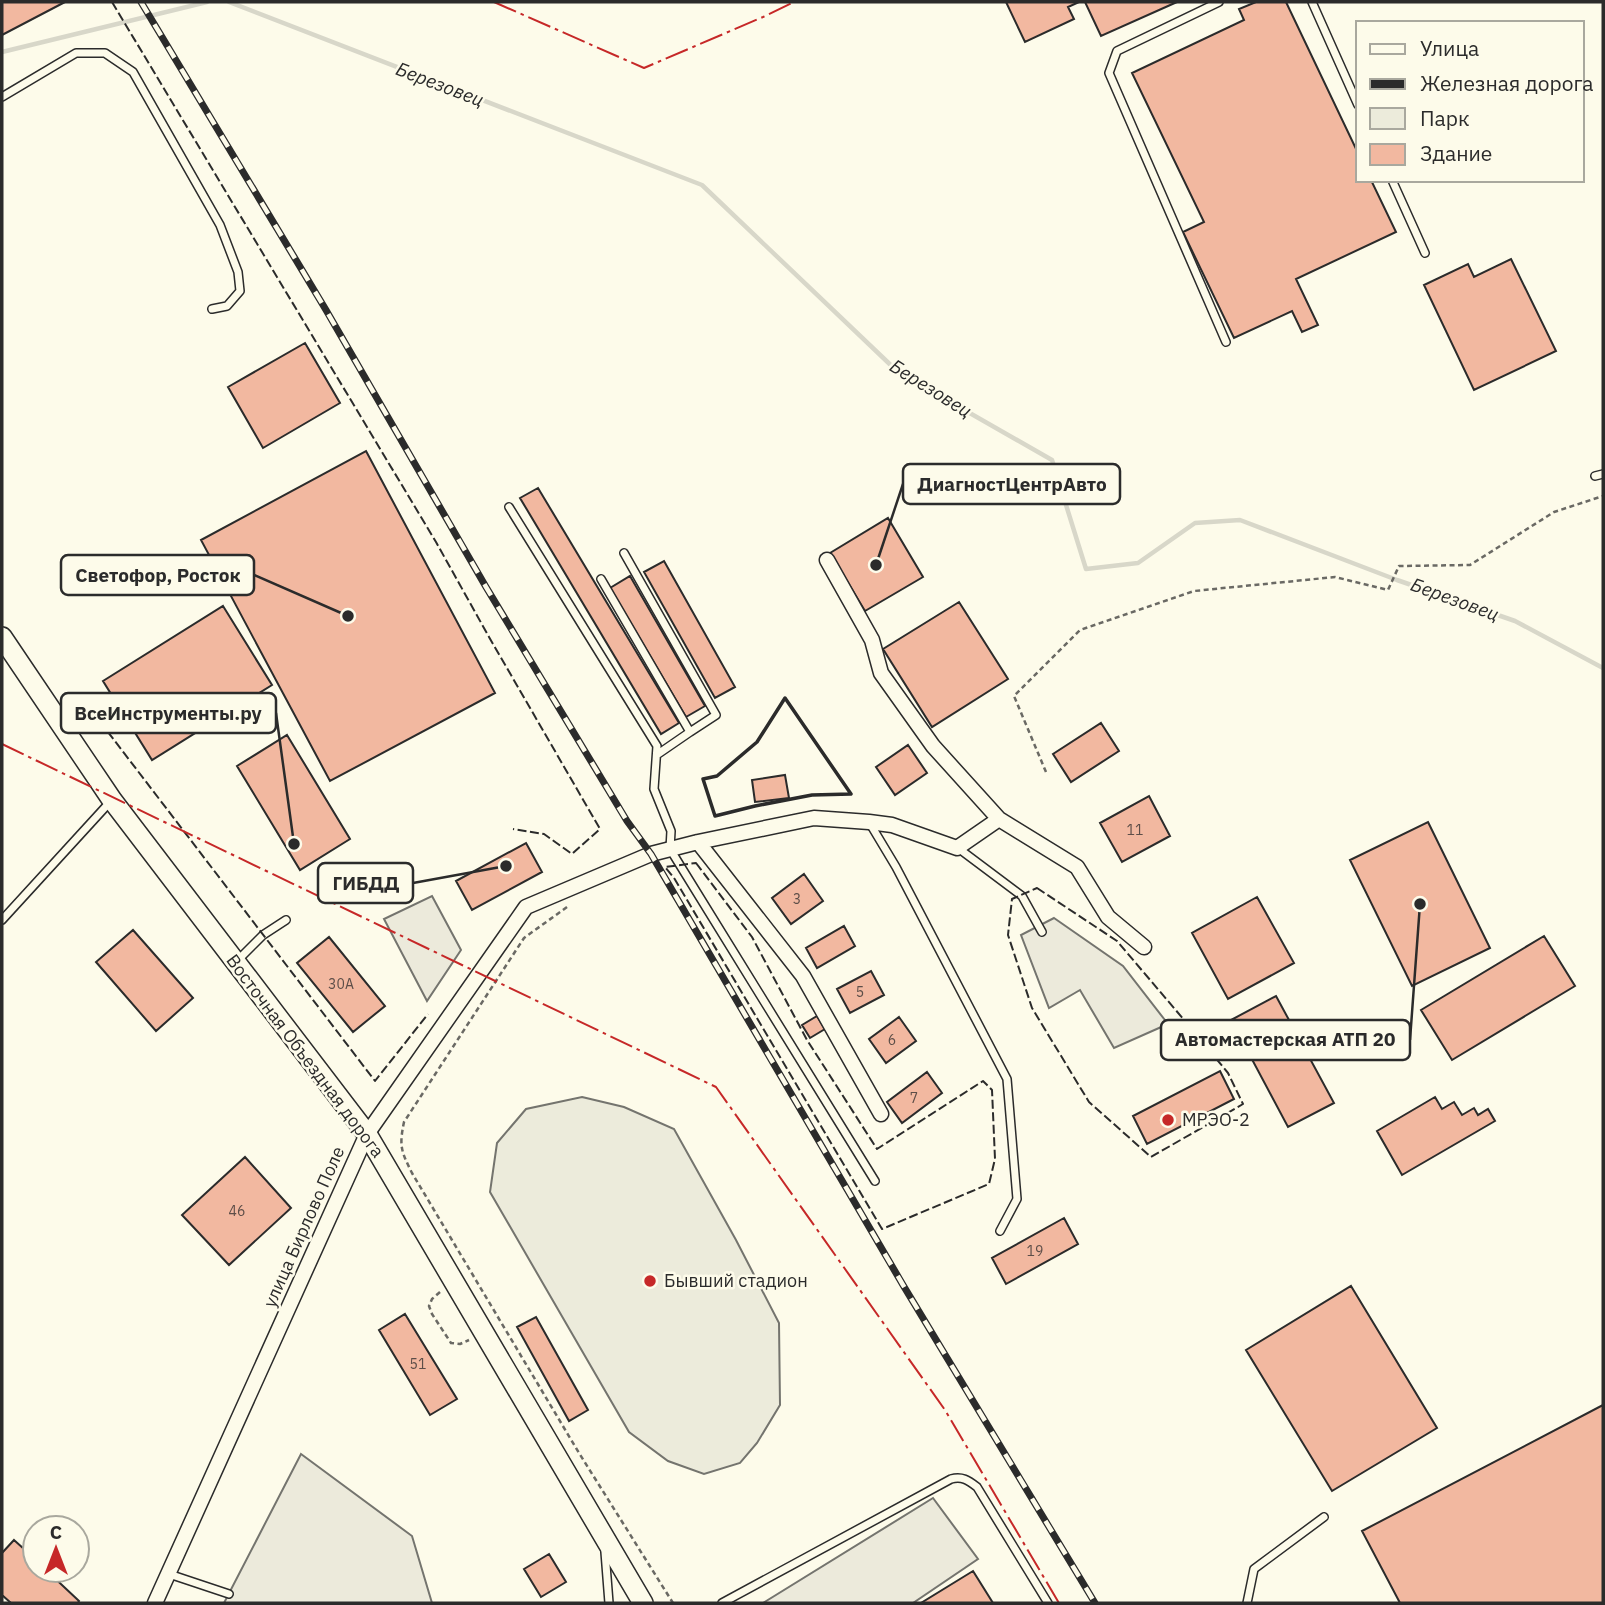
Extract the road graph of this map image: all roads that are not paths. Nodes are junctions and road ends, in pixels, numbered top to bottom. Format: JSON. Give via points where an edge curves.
{"nodes":[{"id":1,"x":1219,"y":2,"type":"edge"},
{"id":2,"x":1312,"y":2,"type":"edge"},
{"id":3,"x":2,"y":97,"type":"edge"},
{"id":4,"x":1356,"y":101,"type":"edge"},
{"id":5,"x":1393,"y":182,"type":"edge"},
{"id":6,"x":1425,"y":253,"type":"dead end"},
{"id":7,"x":212,"y":309,"type":"dead end"},
{"id":8,"x":1226,"y":342,"type":"dead end"},
{"id":9,"x":509,"y":506,"type":"dead end"},
{"id":10,"x":624,"y":553,"type":"dead end"},
{"id":11,"x":827,"y":560,"type":"dead end"},
{"id":12,"x":601,"y":579,"type":"dead end"},
{"id":13,"x":2,"y":637,"type":"edge"},
{"id":14,"x":690,"y":732,"type":"junction"},
{"id":15,"x":658,"y":754,"type":"junction"},
{"id":16,"x":112,"y":800,"type":"junction"},
{"id":17,"x":999,"y":819,"type":"junction"},
{"id":18,"x":869,"y":822,"type":"junction"},
{"id":19,"x":698,"y":842,"type":"junction"},
{"id":20,"x":957,"y":848,"type":"junction"},
{"id":21,"x":670,"y":849,"type":"junction"},
{"id":22,"x":2,"y":920,"type":"edge"},
{"id":23,"x":286,"y":920,"type":"dead end"},
{"id":24,"x":1042,"y":932,"type":"dead end"},
{"id":25,"x":1144,"y":947,"type":"dead end"},
{"id":26,"x":236,"y":962,"type":"junction"},
{"id":27,"x":881,"y":1114,"type":"dead end"},
{"id":28,"x":367,"y":1134,"type":"junction"},
{"id":29,"x":875,"y":1181,"type":"dead end"},
{"id":30,"x":1000,"y":1231,"type":"dead end"},
{"id":31,"x":1324,"y":1517,"type":"dead end"},
{"id":32,"x":604,"y":1537,"type":"junction"},
{"id":33,"x":169,"y":1574,"type":"junction"},
{"id":34,"x":229,"y":1594,"type":"dead end"},
{"id":35,"x":155,"y":1603,"type":"edge"},
{"id":36,"x":609,"y":1603,"type":"edge"},
{"id":37,"x":643,"y":1603,"type":"edge"},
{"id":38,"x":722,"y":1603,"type":"edge"},
{"id":39,"x":1048,"y":1603,"type":"edge"},
{"id":40,"x":1247,"y":1603,"type":"edge"}],
"edges":[{"from":1,"to":8,"type":"lane","via":[[1117,51],[1109,73]]},
{"from":2,"to":4,"type":"lane"},
{"from":3,"to":7,"type":"lane","via":[[76,53],[106,53],[133,72],[220,225],[238,272],[240,291],[226,306]]},
{"from":5,"to":6,"type":"lane"},
{"from":9,"to":15,"type":"lane"},
{"from":10,"to":14,"type":"lane","via":[[716,715]]},
{"from":11,"to":17,"type":"street","via":[[872,640],[881,673],[933,746]]},
{"from":12,"to":14,"type":"lane"},
{"from":13,"to":16,"type":"main road","name":"Восточная Объездная дорога"},
{"from":14,"to":15,"type":"lane"},
{"from":15,"to":21,"type":"lane","via":[[654,789],[671,831]]},
{"from":16,"to":22,"type":"lane"},
{"from":16,"to":26,"type":"main road","name":"Восточная Объездная дорога"},
{"from":17,"to":20,"type":"street"},
{"from":17,"to":25,"type":"street","via":[[1077,867],[1108,917]]},
{"from":18,"to":19,"type":"street","name":"улица Бирлово Поле","via":[[814,818]]},
{"from":18,"to":20,"type":"street","name":"улица Бирлово Поле","via":[[892,825]]},
{"from":18,"to":30,"type":"lane","via":[[1007,1079],[1017,1199]]},
{"from":19,"to":21,"type":"street","name":"улица Бирлово Поле"},
{"from":19,"to":27,"type":"street","via":[[803,976]]},
{"from":20,"to":24,"type":"lane","via":[[1022,896]]},
{"from":21,"to":28,"type":"street","name":"улица Бирлово Поле","via":[[526,907]]},
{"from":21,"to":29,"type":"lane"},
{"from":23,"to":26,"type":"lane"},
{"from":26,"to":28,"type":"main road","name":"Восточная Объездная дорога"},
{"from":28,"to":32,"type":"main road","name":"Восточная Объездная дорога"},
{"from":28,"to":33,"type":"street","name":"улица Бирлово Поле"},
{"from":31,"to":40,"type":"lane","via":[[1254,1569]]},
{"from":32,"to":36,"type":"lane"},
{"from":32,"to":37,"type":"main road","name":"Восточная Объездная дорога"},
{"from":33,"to":34,"type":"lane"},
{"from":33,"to":35,"type":"street","name":"улица Бирлово Поле"},
{"from":38,"to":39,"type":"lane","via":[[958,1477],[976,1487]]}]}
